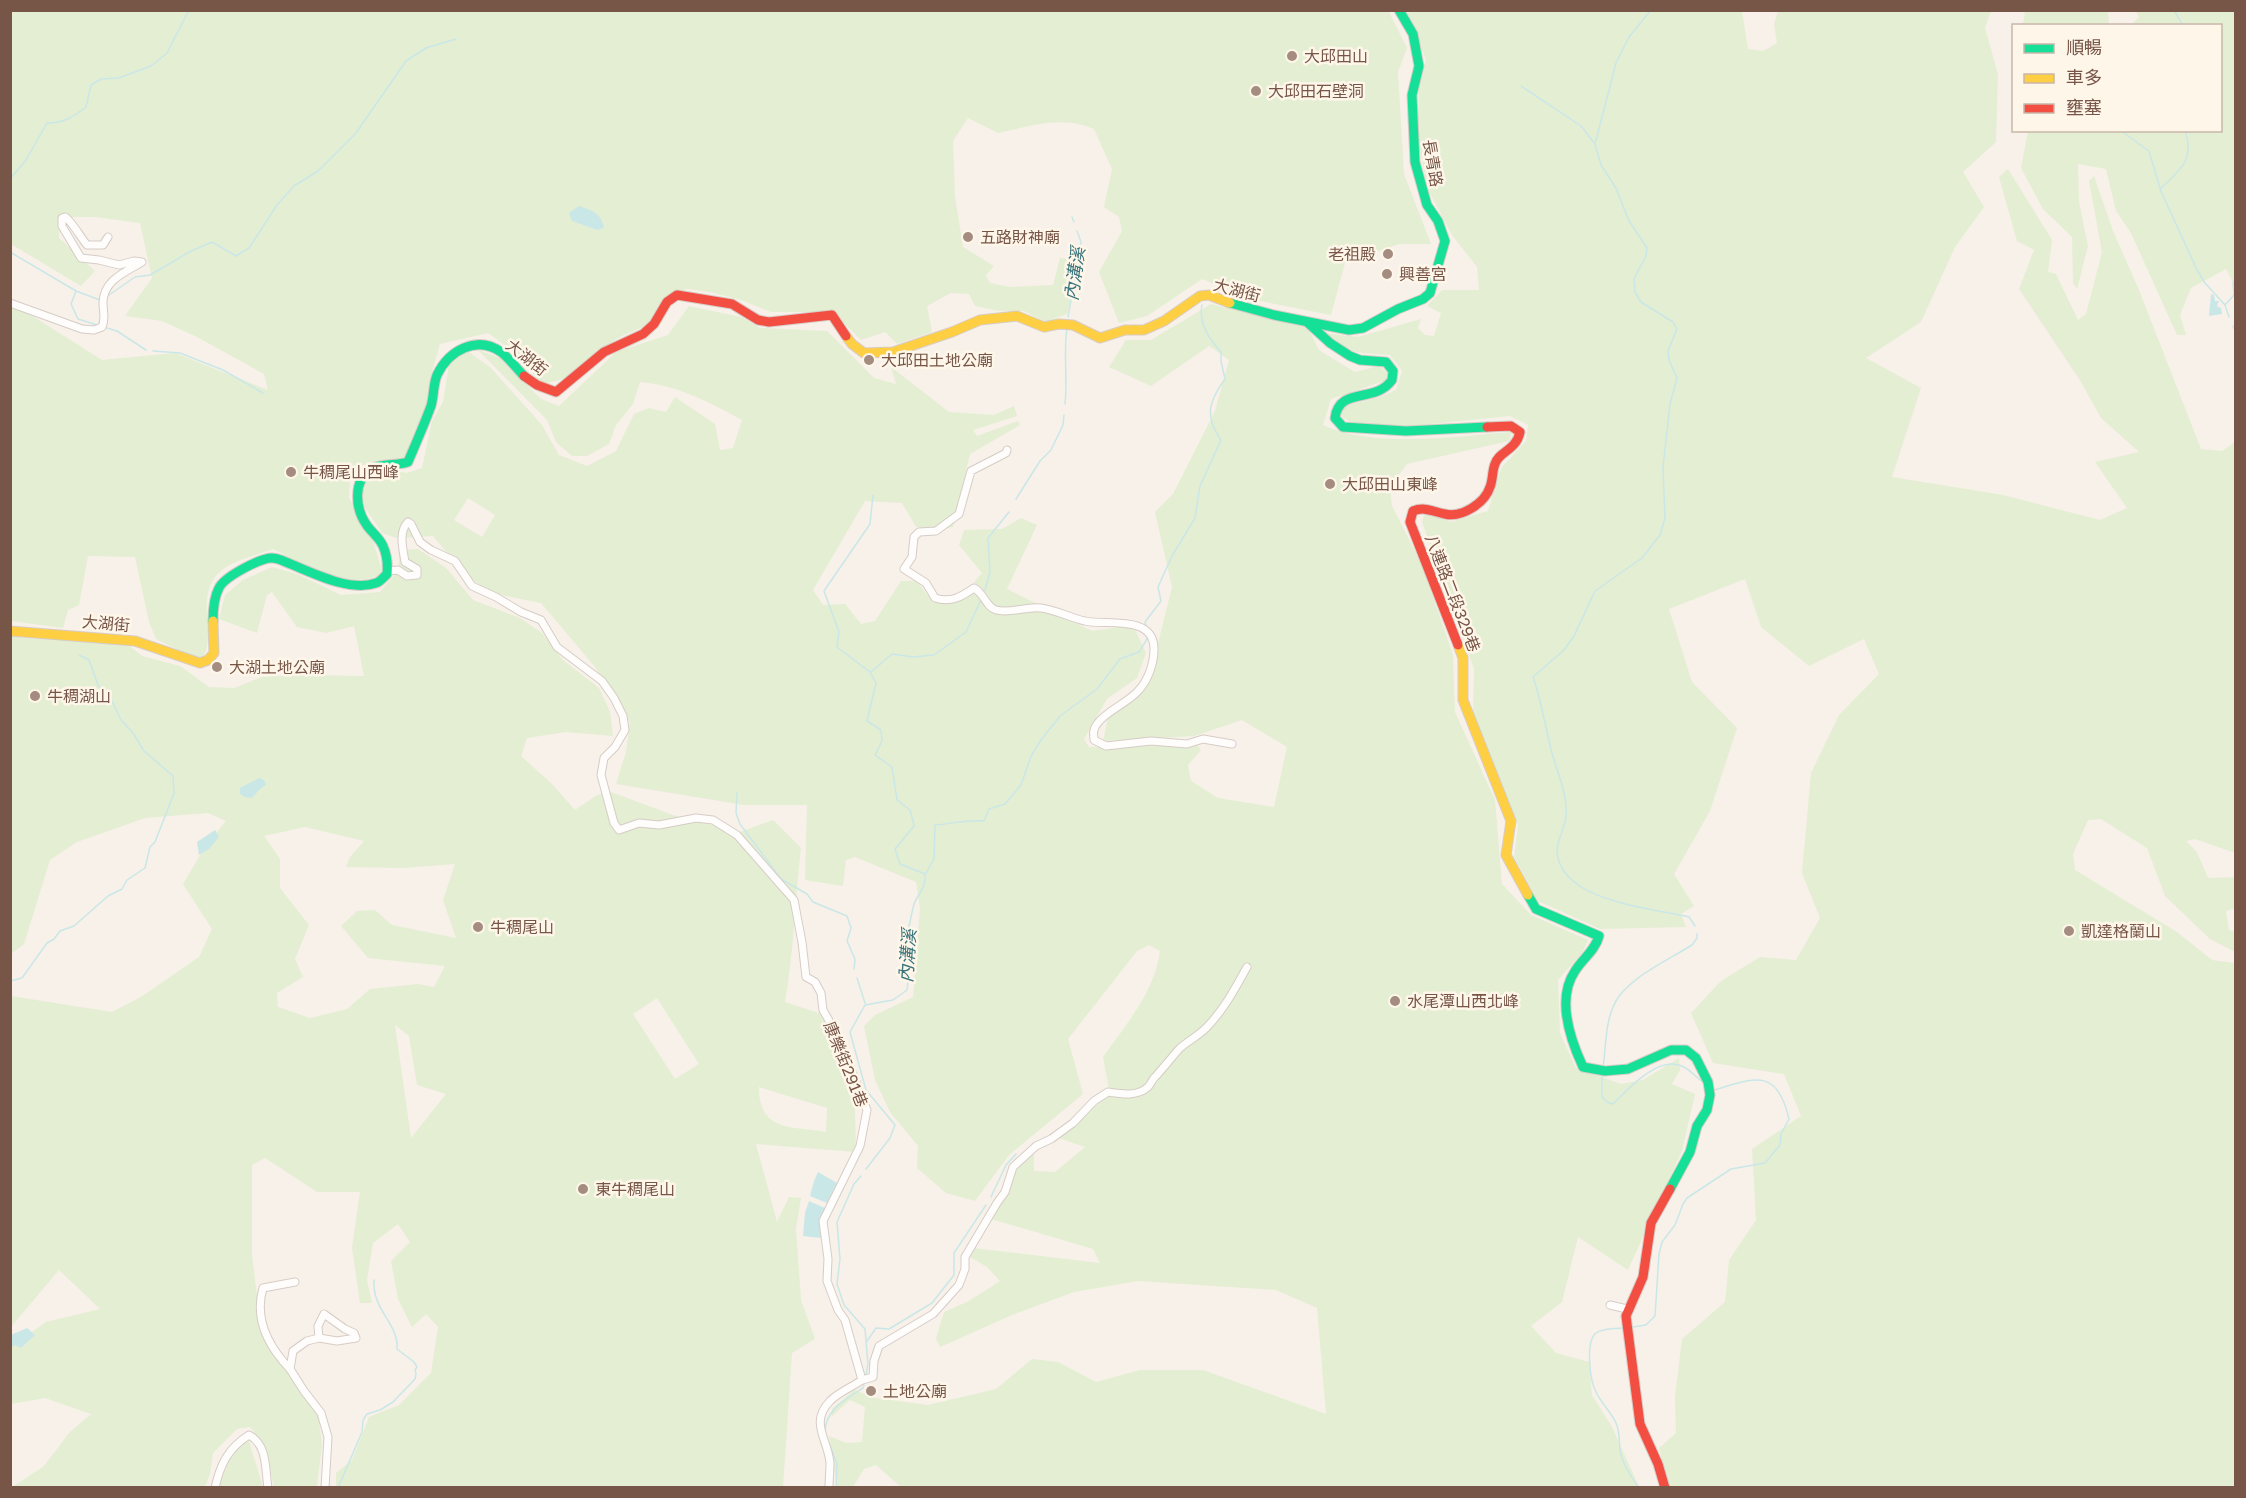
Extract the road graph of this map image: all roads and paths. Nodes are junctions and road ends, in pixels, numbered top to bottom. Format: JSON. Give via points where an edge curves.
{"nodes":[{"id":1,"x":1399,"y":10,"type":"edge"},
{"id":2,"x":108,"y":237,"type":"dead end"},
{"id":3,"x":10,"y":303,"type":"edge"},
{"id":4,"x":1307,"y":322,"type":"junction"},
{"id":5,"x":1007,"y":450,"type":"dead end"},
{"id":6,"x":387,"y":571,"type":"junction"},
{"id":7,"x":10,"y":631,"type":"edge"},
{"id":8,"x":1232,"y":744,"type":"dead end"},
{"id":9,"x":1247,"y":968,"type":"dead end"},
{"id":10,"x":295,"y":1282,"type":"dead end"},
{"id":11,"x":1610,"y":1305,"type":"dead end"},
{"id":12,"x":1627,"y":1309,"type":"junction"},
{"id":13,"x":319,"y":1338,"type":"junction"},
{"id":14,"x":290,"y":1369,"type":"junction"},
{"id":15,"x":862,"y":1380,"type":"junction"},
{"id":16,"x":215,"y":1488,"type":"edge"},
{"id":17,"x":268,"y":1488,"type":"edge"},
{"id":18,"x":325,"y":1488,"type":"edge"},
{"id":19,"x":830,"y":1488,"type":"edge"},
{"id":20,"x":1665,"y":1488,"type":"edge"}],
"edges":[{"from":1,"to":4,"type":"street","name":"長青路","via":[[1413,34],[1419,66],[1412,94],[1415,162],[1427,205],[1438,220],[1445,241],[1444,250],[1430,293],[1423,299],[1363,328],[1349,330]]},
{"from":2,"to":3,"type":"street","via":[[103,245],[87,244],[71,220],[62,218],[62,226],[81,258],[119,265],[142,262],[114,278],[106,288],[102,327],[82,329]]},
{"from":4,"to":6,"type":"street","name":"大湖街","via":[[1209,296],[1200,297],[1144,330],[1125,330],[1100,338],[1071,323],[1044,327],[1017,316],[980,320],[893,352],[864,353],[852,344],[832,315],[769,322],[758,320],[732,304],[677,295],[643,334],[604,352],[556,392],[528,379],[499,351],[481,345],[468,346],[452,352],[435,378],[432,401],[408,462],[371,469],[359,484],[359,506],[383,546]]},
{"from":4,"to":12,"type":"street","name":"八連路二段329巷","via":[[1340,351],[1359,359],[1386,362],[1394,372],[1389,384],[1375,393],[1347,398],[1339,404],[1335,418],[1342,427],[1405,433],[1511,426],[1520,432],[1518,442],[1495,462],[1492,485],[1485,499],[1456,515],[1418,508],[1410,522],[1463,658],[1463,700],[1511,821],[1506,855],[1536,909],[1599,936],[1598,944],[1573,973],[1564,1003],[1583,1067],[1602,1071],[1628,1069],[1671,1050],[1686,1050],[1696,1058],[1709,1086],[1707,1110],[1697,1126],[1690,1152],[1651,1223],[1643,1277]]},
{"from":5,"to":8,"type":"street","via":[[971,471],[959,514],[936,531],[919,532],[904,569],[926,583],[935,598],[944,601],[957,599],[974,588],[996,610],[1042,608],[1087,622],[1129,623],[1149,634],[1154,646],[1149,673],[1138,691],[1101,720],[1094,730],[1094,740],[1106,746],[1151,741],[1187,744],[1203,739]]},
{"from":6,"to":7,"type":"street","name":"大湖街","via":[[377,583],[352,585],[271,558],[249,566],[219,587],[213,611],[214,653],[200,663],[135,641]]},
{"from":6,"to":15,"type":"street","name":"康樂街291巷","via":[[417,575],[417,569],[405,562],[401,544],[408,522],[420,542],[455,561],[472,586],[541,620],[557,647],[602,681],[623,716],[625,730],[601,766],[615,826],[619,830],[639,823],[713,820],[737,835],[794,900],[806,978],[815,981],[821,993],[823,1010],[839,1038],[867,1110],[860,1146],[823,1221],[827,1281],[845,1320]]},
{"from":9,"to":15,"type":"street","via":[[1218,1015],[1180,1048],[1148,1087],[1135,1094],[1108,1092],[1013,1167],[1005,1192],[966,1257],[959,1285],[933,1314],[879,1346],[873,1377]]},
{"from":10,"to":14,"type":"street","via":[[263,1288],[259,1301],[261,1324]]},
{"from":11,"to":12,"type":"street"},
{"from":12,"to":20,"type":"street","via":[[1640,1424]]},
{"from":13,"to":13,"type":"street","via":[[337,1341],[356,1338],[324,1314],[318,1326]]},
{"from":13,"to":14,"type":"street","via":[[293,1351]]},
{"from":14,"to":18,"type":"street","via":[[321,1413],[328,1437]]},
{"from":15,"to":19,"type":"street","via":[[828,1402],[820,1416],[819,1429],[830,1463]]},
{"from":16,"to":17,"type":"street","via":[[219,1471],[234,1444],[249,1435],[266,1462]]}]}
